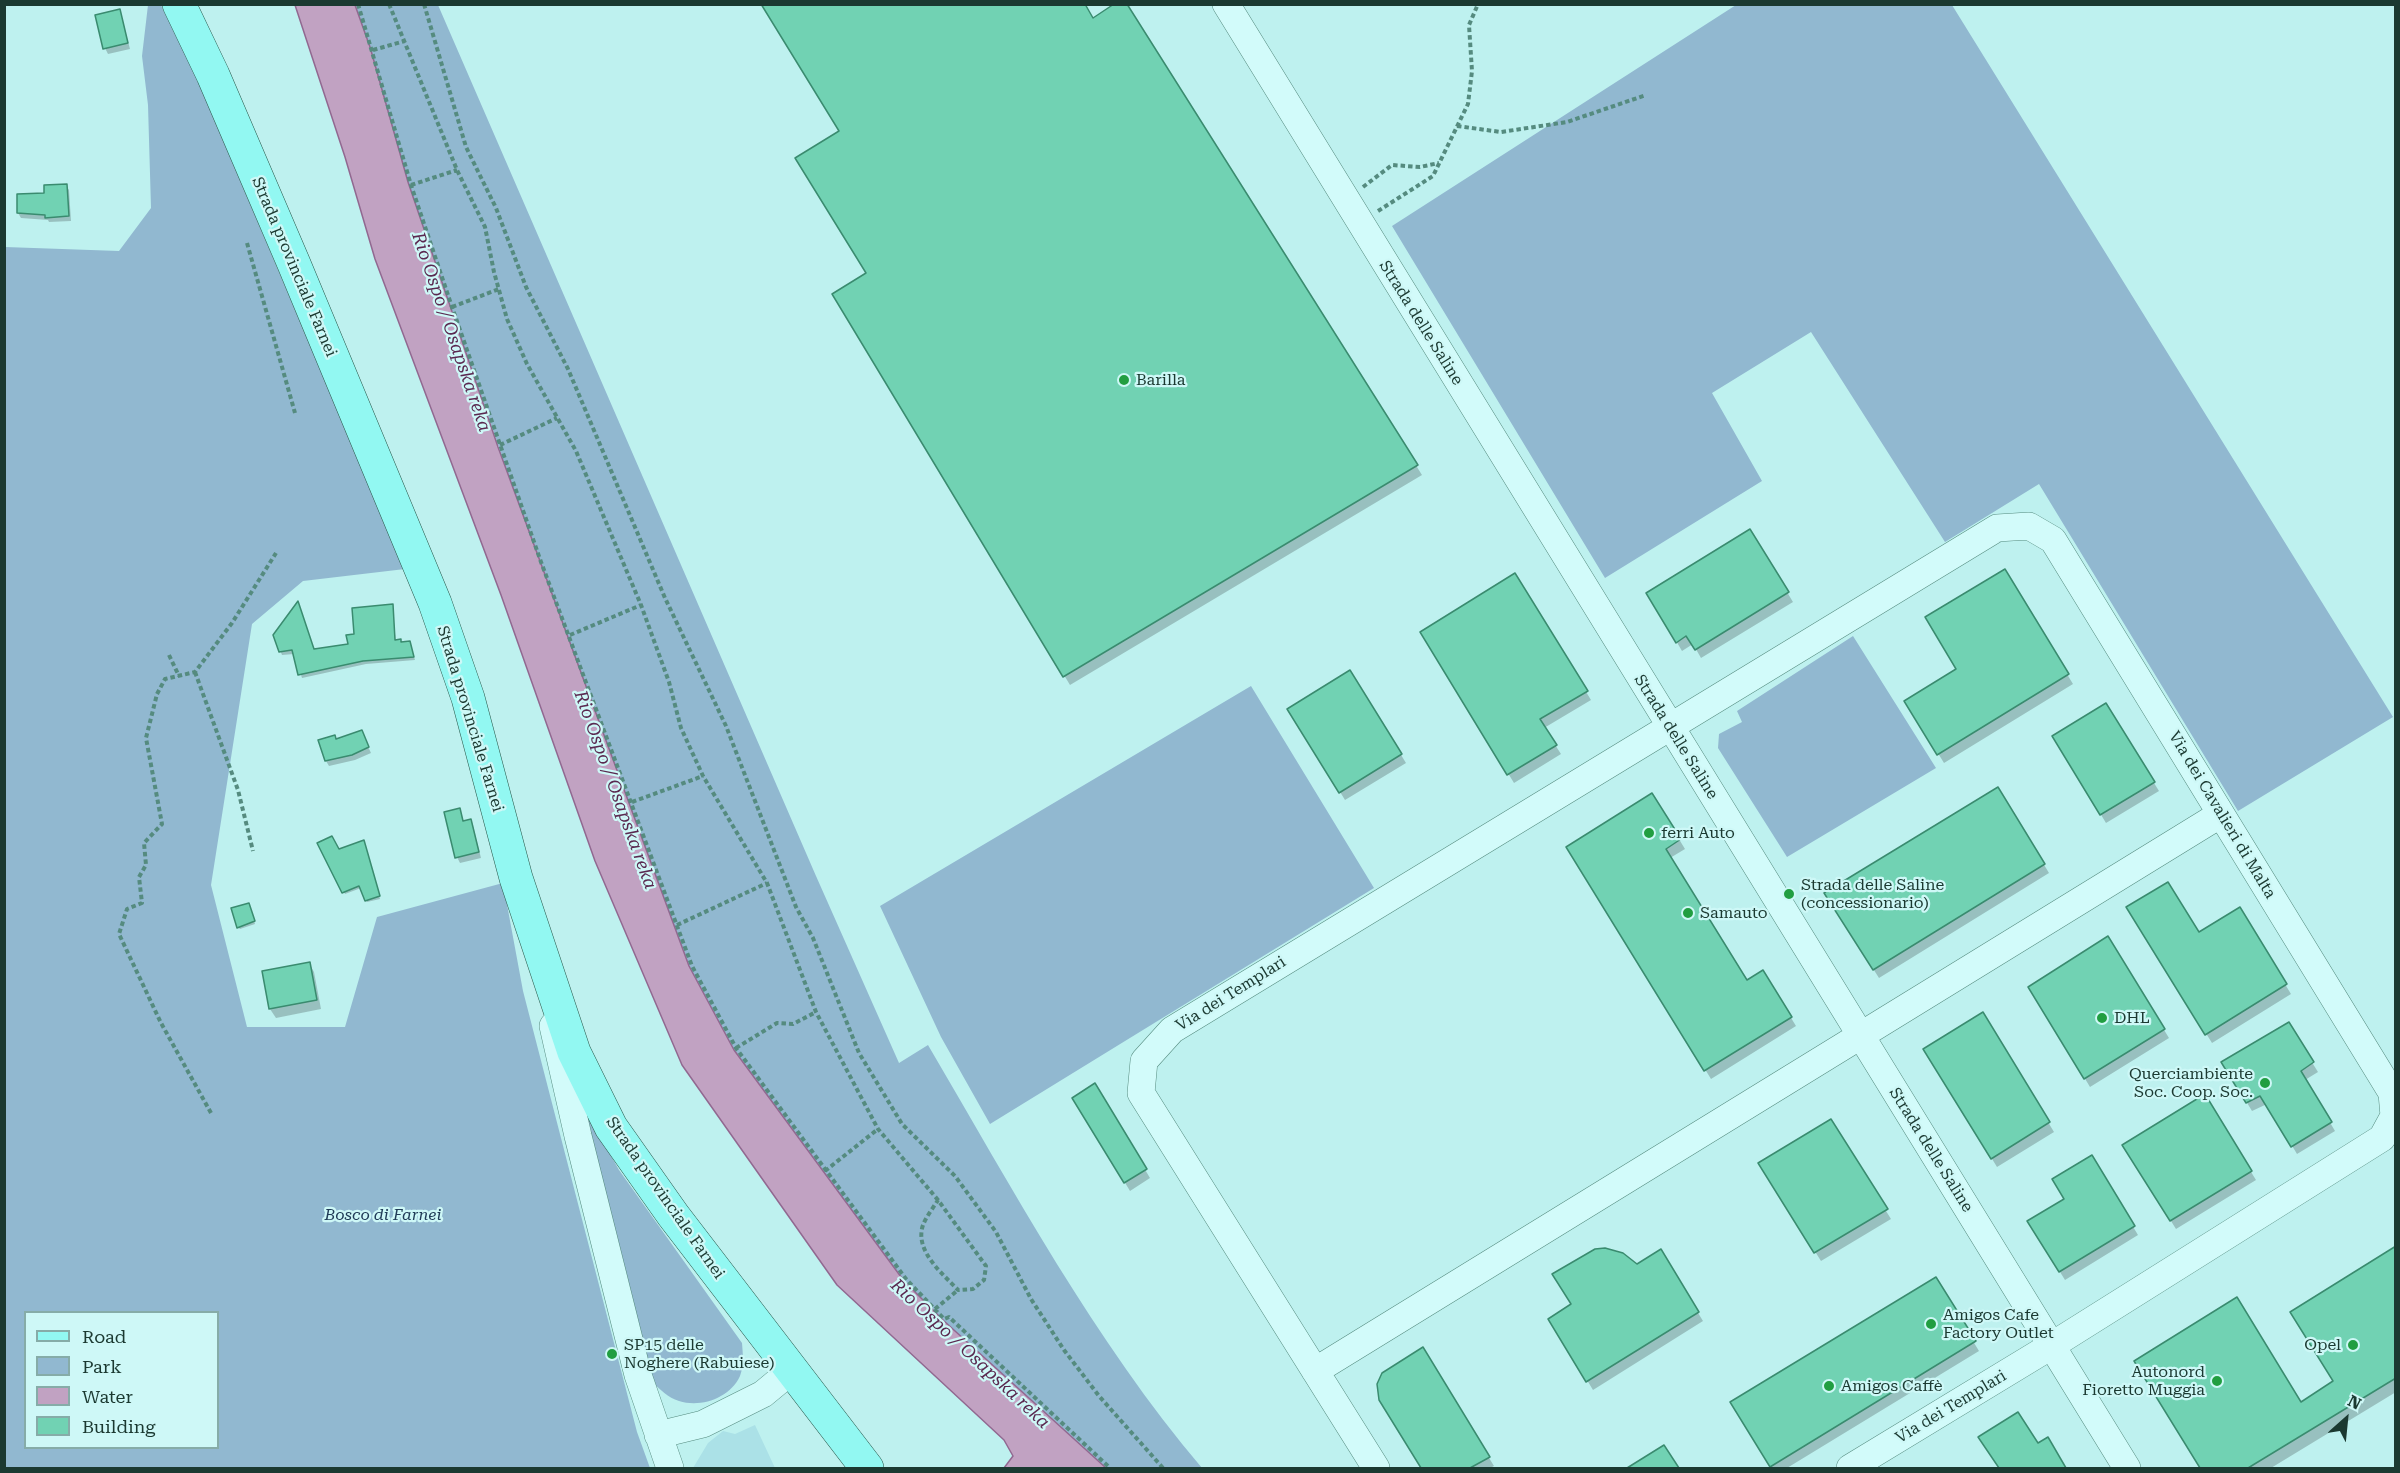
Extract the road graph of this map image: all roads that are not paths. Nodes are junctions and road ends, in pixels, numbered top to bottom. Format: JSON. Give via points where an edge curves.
{"nodes":[{"id":1,"x":179,"y":4,"type":"edge"},
{"id":2,"x":1226,"y":4,"type":"edge"},
{"id":3,"x":1670,"y":727,"type":"junction"},
{"id":4,"x":2221,"y":814,"type":"junction"},
{"id":5,"x":542,"y":959,"type":"junction"},
{"id":6,"x":1860,"y":1035,"type":"junction"},
{"id":7,"x":2051,"y":1346,"type":"junction"},
{"id":8,"x":792,"y":1371,"type":"junction"},
{"id":9,"x":1315,"y":1371,"type":"junction"},
{"id":10,"x":658,"y":1435,"type":"junction"},
{"id":11,"x":670,"y":1468,"type":"edge"},
{"id":12,"x":867,"y":1468,"type":"edge"},
{"id":13,"x":1376,"y":1468,"type":"edge"},
{"id":14,"x":1850,"y":1468,"type":"edge"},
{"id":15,"x":2127,"y":1468,"type":"edge"}],
"edges":[{"from":1,"to":5,"type":"main road","name":"Strada provinciale Farnei","via":[[294,264],[435,603],[468,699]]},
{"from":2,"to":3,"type":"street","name":"Strada delle Saline"},
{"from":3,"to":4,"type":"street","name":"Via dei Cavalieri di Malta","via":[[1997,528],[2029,526],[2053,540]]},
{"from":3,"to":6,"type":"street","name":"Strada delle Saline"},
{"from":3,"to":9,"type":"street","name":"Via dei Templari","via":[[1172,1030],[1144,1061],[1141,1093]]},
{"from":4,"to":6,"type":"street"},
{"from":4,"to":7,"type":"street","name":"Via dei Cavalieri di Malta","via":[[2392,1093],[2394,1116],[2382,1138]]},
{"from":5,"to":8,"type":"main road","name":"Strada provinciale Farnei","via":[[574,1052],[611,1126],[673,1215]]},
{"from":5,"to":10,"type":"street","via":[[557,1049],[578,1136],[638,1375]]},
{"from":6,"to":7,"type":"street","name":"Strada delle Saline"},
{"from":6,"to":9,"type":"street"},
{"from":7,"to":14,"type":"street","name":"Via dei Templari"},
{"from":7,"to":15,"type":"street","name":"Strada delle Saline"},
{"from":8,"to":10,"type":"street","via":[[763,1394],[703,1424]]},
{"from":8,"to":12,"type":"main road","name":"Strada provinciale Farnei"},
{"from":9,"to":13,"type":"street","name":"Via dei Templari"},
{"from":10,"to":11,"type":"street"}]}
